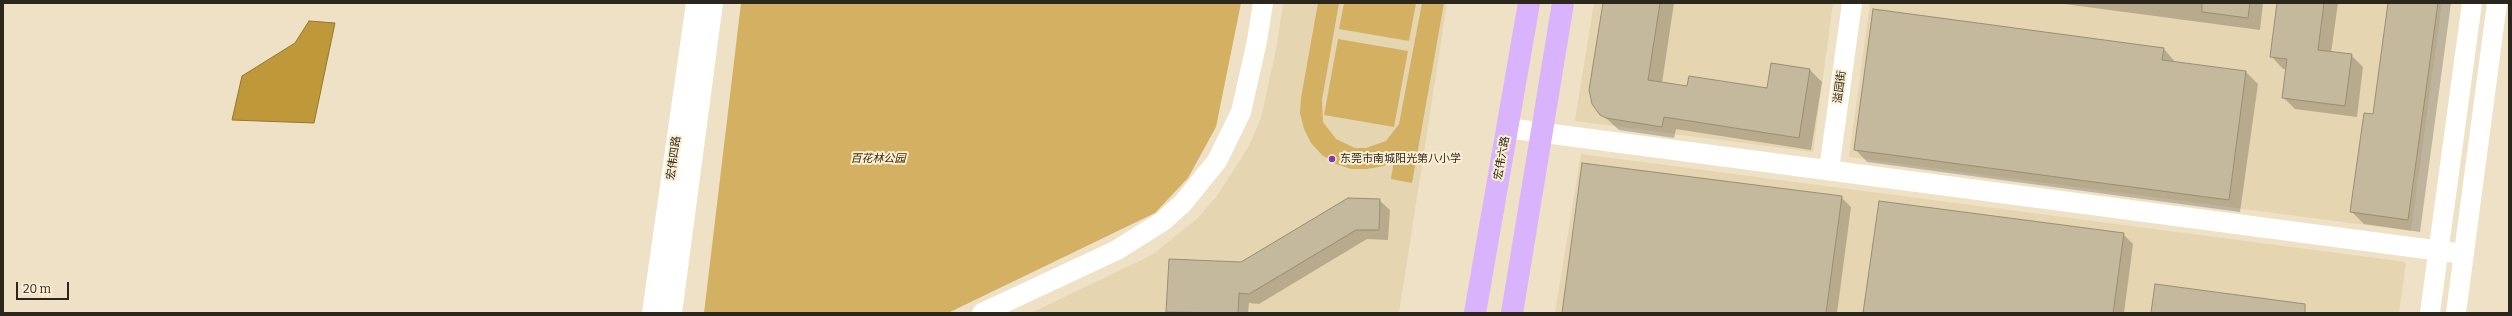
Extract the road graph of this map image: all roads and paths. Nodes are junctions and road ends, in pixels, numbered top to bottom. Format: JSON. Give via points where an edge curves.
{"nodes":[{"id":1,"x":696,"y":3,"type":"edge"},
{"id":2,"x":714,"y":3,"type":"edge"},
{"id":3,"x":1262,"y":3,"type":"edge"},
{"id":4,"x":1529,"y":3,"type":"edge"},
{"id":5,"x":1563,"y":3,"type":"edge"},
{"id":6,"x":1852,"y":3,"type":"edge"},
{"id":7,"x":2472,"y":3,"type":"edge"},
{"id":8,"x":2497,"y":3,"type":"edge"},
{"id":9,"x":1507,"y":128,"type":"junction"},
{"id":10,"x":1542,"y":133,"type":"junction"},
{"id":11,"x":1829,"y":170,"type":"junction"},
{"id":12,"x":2438,"y":250,"type":"junction"},
{"id":13,"x":2464,"y":254,"type":"junction"},
{"id":14,"x":652,"y":313,"type":"edge"},
{"id":15,"x":672,"y":313,"type":"edge"},
{"id":16,"x":982,"y":313,"type":"edge"},
{"id":17,"x":1475,"y":313,"type":"edge"},
{"id":18,"x":1512,"y":313,"type":"edge"},
{"id":19,"x":2430,"y":313,"type":"edge"},
{"id":20,"x":2456,"y":313,"type":"edge"}],
"edges":[{"from":1,"to":14,"type":"street","name":"宏伟四路"},
{"from":2,"to":15,"type":"street","name":"宏伟四路"},
{"from":3,"to":16,"type":"street","via":[[1257,41],[1241,112],[1217,161],[1183,203],[1163,221],[1116,250]]},
{"from":4,"to":9,"type":"main road","name":"宏伟六路"},
{"from":5,"to":10,"type":"main road"},
{"from":6,"to":11,"type":"street","name":"溢园街"},
{"from":7,"to":12,"type":"street"},
{"from":8,"to":13,"type":"street"},
{"from":9,"to":10,"type":"street"},
{"from":9,"to":17,"type":"main road","name":"宏伟六路"},
{"from":10,"to":11,"type":"street"},
{"from":10,"to":18,"type":"main road"},
{"from":11,"to":12,"type":"street"},
{"from":12,"to":13,"type":"street"},
{"from":12,"to":19,"type":"street"},
{"from":13,"to":20,"type":"street"}]}
